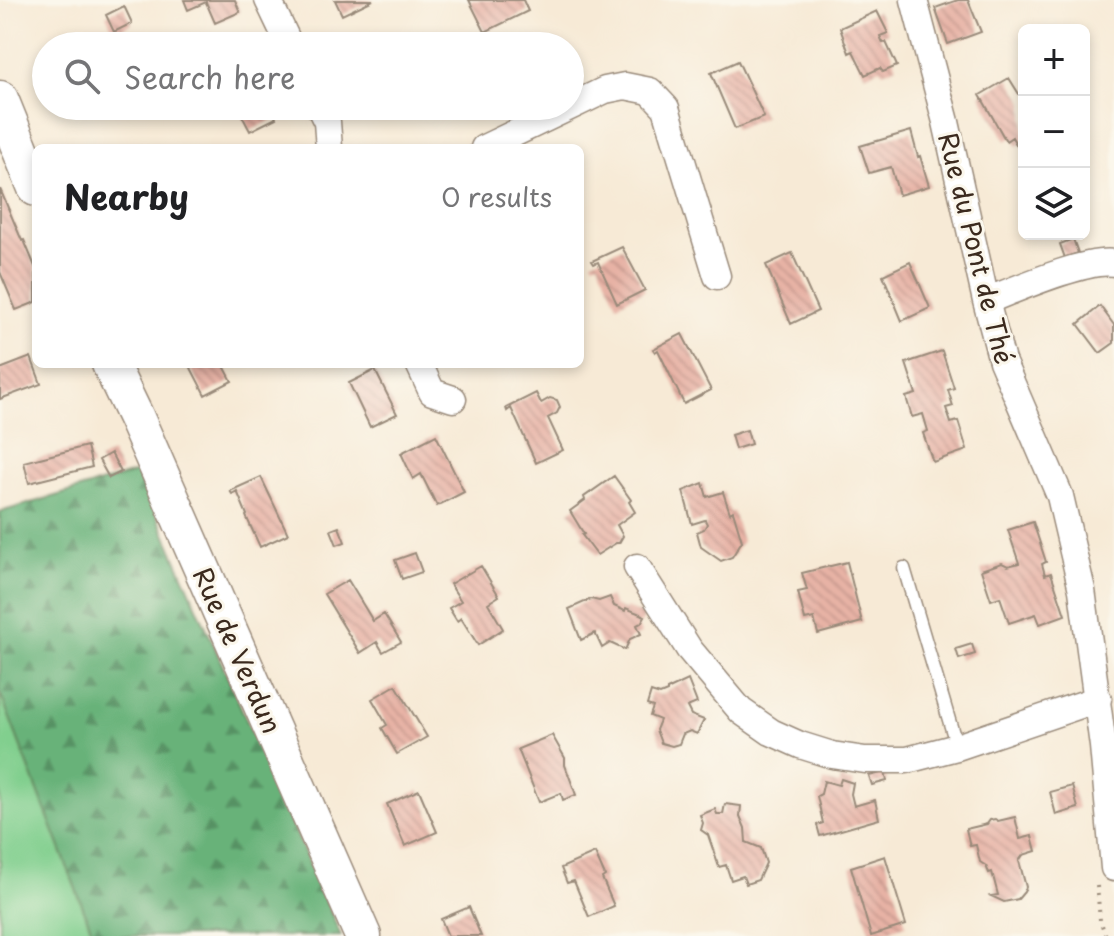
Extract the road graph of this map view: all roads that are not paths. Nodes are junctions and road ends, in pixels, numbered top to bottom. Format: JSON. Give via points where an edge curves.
{"nodes":[{"id":1,"x":268,"y":0,"type":"edge"},
{"id":2,"x":914,"y":0,"type":"edge"},
{"id":3,"x":283,"y":32,"type":"edge"},
{"id":4,"x":0,"y":99,"type":"edge"},
{"id":5,"x":584,"y":100,"type":"edge"},
{"id":6,"x":326,"y":120,"type":"edge"},
{"id":7,"x":542,"y":120,"type":"edge"},
{"id":8,"x":329,"y":144,"type":"edge"},
{"id":9,"x":492,"y":144,"type":"edge"},
{"id":10,"x":32,"y":178,"type":"edge"},
{"id":11,"x":1114,"y":263,"type":"edge"},
{"id":12,"x":717,"y":276,"type":"dead end"},
{"id":13,"x":986,"y":301,"type":"junction"},
{"id":14,"x":112,"y":368,"type":"edge"},
{"id":15,"x":421,"y":368,"type":"edge"},
{"id":16,"x":453,"y":399,"type":"dead end"},
{"id":17,"x":637,"y":567,"type":"dead end"},
{"id":18,"x":904,"y":568,"type":"dead end"},
{"id":19,"x":1098,"y":699,"type":"junction"},
{"id":20,"x":957,"y":747,"type":"junction"},
{"id":21,"x":1114,"y":868,"type":"edge"},
{"id":22,"x":363,"y":936,"type":"edge"}],
"edges":[{"from":1,"to":3,"type":"street"},
{"from":2,"to":13,"type":"street","name":"Rue du Pont de Thé"},
{"from":4,"to":10,"type":"main road"},
{"from":5,"to":12,"type":"street","via":[[625,86],[650,91],[666,108]]},
{"from":6,"to":8,"type":"street"},
{"from":7,"to":9,"type":"street"},
{"from":11,"to":13,"type":"street","via":[[1065,272]]},
{"from":13,"to":19,"type":"street","name":"Rue du Pont de Thé","via":[[1002,361],[1060,496],[1082,590]]},
{"from":14,"to":22,"type":"main road","name":"Rue de Verdun"},
{"from":15,"to":16,"type":"street","via":[[432,392]]},
{"from":17,"to":20,"type":"street","via":[[706,670],[741,711],[771,732],[832,755],[865,760],[907,760]]},
{"from":18,"to":20,"type":"lane"},
{"from":19,"to":20,"type":"street"},
{"from":19,"to":21,"type":"street","name":"Rue du Pont de Thé"}]}
